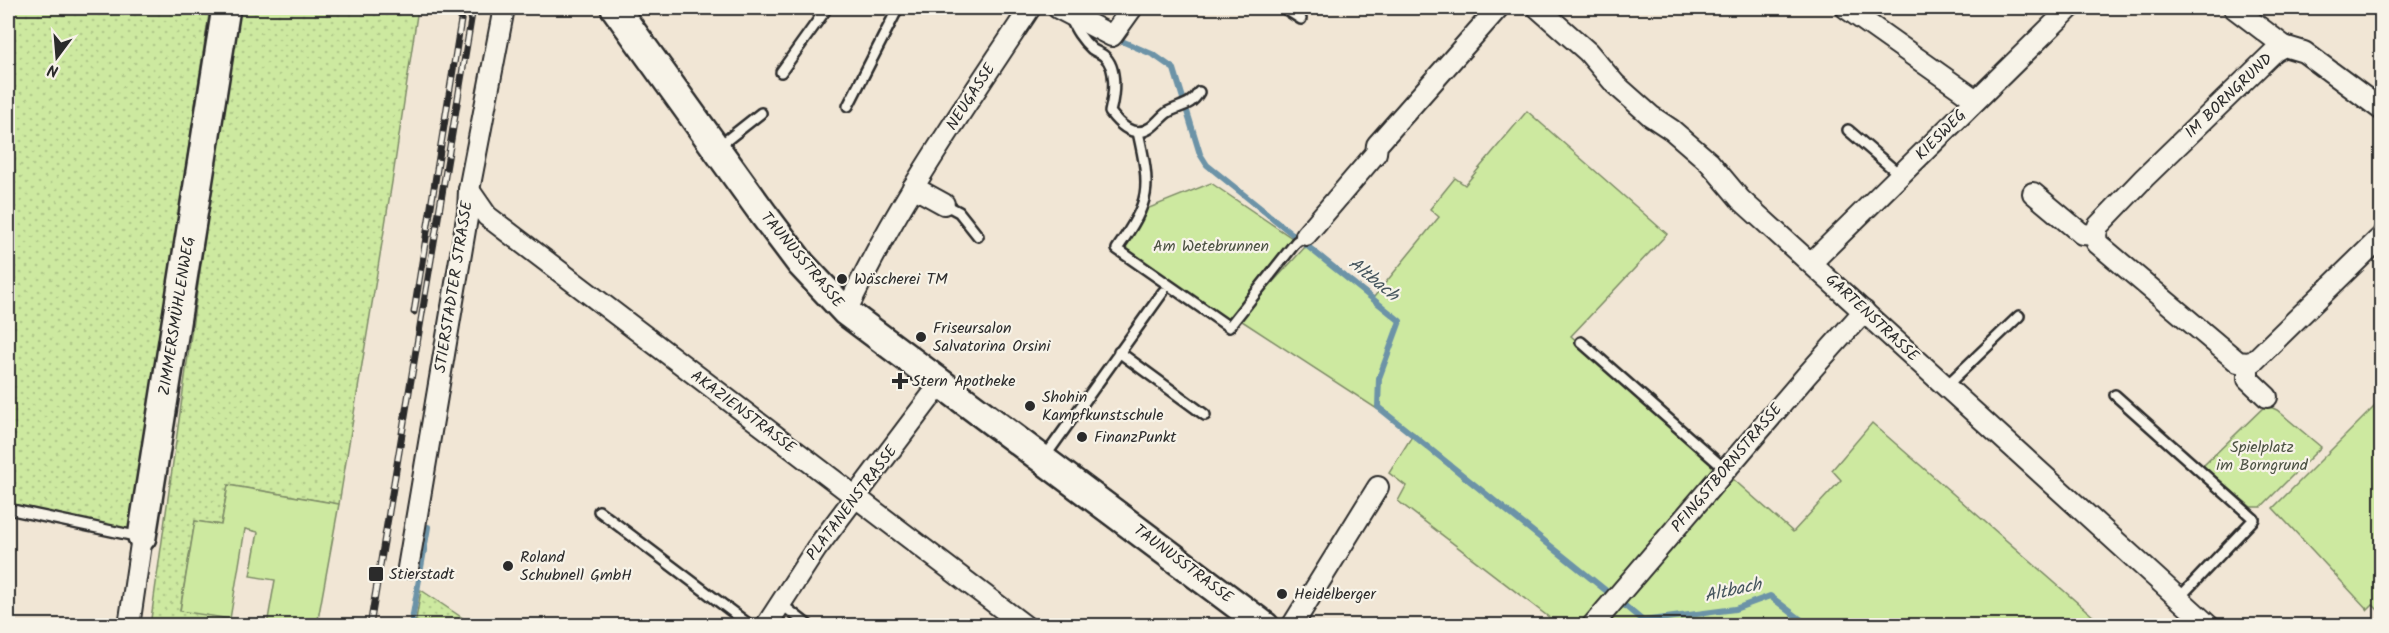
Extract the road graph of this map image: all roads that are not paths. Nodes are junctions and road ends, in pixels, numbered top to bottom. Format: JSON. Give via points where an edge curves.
{"nodes":[{"id":1,"x":226,"y":8,"type":"edge"},
{"id":2,"x":504,"y":8,"type":"edge"},
{"id":3,"x":615,"y":8,"type":"edge"},
{"id":4,"x":827,"y":8,"type":"edge"},
{"id":5,"x":898,"y":8,"type":"edge"},
{"id":6,"x":1030,"y":8,"type":"edge"},
{"id":7,"x":1132,"y":8,"type":"edge"},
{"id":8,"x":1284,"y":8,"type":"edge"},
{"id":9,"x":1498,"y":8,"type":"edge"},
{"id":10,"x":1538,"y":8,"type":"edge"},
{"id":11,"x":1846,"y":8,"type":"edge"},
{"id":12,"x":2070,"y":8,"type":"edge"},
{"id":13,"x":2234,"y":8,"type":"edge"},
{"id":14,"x":1063,"y":10,"type":"edge"},
{"id":15,"x":1301,"y":19,"type":"dead end"},
{"id":16,"x":2284,"y":46,"type":"junction"},
{"id":17,"x":781,"y":72,"type":"dead end"},
{"id":18,"x":1199,"y":92,"type":"dead end"},
{"id":19,"x":1976,"y":100,"type":"junction"},
{"id":20,"x":848,"y":106,"type":"dead end"},
{"id":21,"x":2382,"y":110,"type":"edge"},
{"id":22,"x":761,"y":113,"type":"dead end"},
{"id":23,"x":1848,"y":130,"type":"dead end"},
{"id":24,"x":1138,"y":132,"type":"junction"},
{"id":25,"x":716,"y":148,"type":"junction"},
{"id":26,"x":1900,"y":176,"type":"junction"},
{"id":27,"x":914,"y":187,"type":"junction"},
{"id":28,"x":469,"y":190,"type":"junction"},
{"id":29,"x":2033,"y":193,"type":"dead end"},
{"id":30,"x":944,"y":204,"type":"joint"},
{"id":31,"x":2096,"y":235,"type":"junction"},
{"id":32,"x":978,"y":236,"type":"dead end"},
{"id":33,"x":2382,"y":236,"type":"edge"},
{"id":34,"x":1301,"y":238,"type":"joint"},
{"id":35,"x":1812,"y":262,"type":"junction"},
{"id":36,"x":1163,"y":292,"type":"dead end"},
{"id":37,"x":1864,"y":311,"type":"junction"},
{"id":38,"x":846,"y":312,"type":"junction"},
{"id":39,"x":2019,"y":316,"type":"dead end"},
{"id":40,"x":1581,"y":342,"type":"dead end"},
{"id":41,"x":1119,"y":352,"type":"junction"},
{"id":42,"x":2248,"y":363,"type":"junction"},
{"id":43,"x":941,"y":383,"type":"junction"},
{"id":44,"x":1946,"y":386,"type":"junction"},
{"id":45,"x":2115,"y":394,"type":"dead end"},
{"id":46,"x":2267,"y":396,"type":"dead end"},
{"id":47,"x":1206,"y":415,"type":"dead end"},
{"id":48,"x":1043,"y":459,"type":"junction"},
{"id":49,"x":1725,"y":469,"type":"junction"},
{"id":50,"x":1378,"y":487,"type":"dead end"},
{"id":51,"x":856,"y":497,"type":"junction"},
{"id":52,"x":8,"y":509,"type":"edge"},
{"id":53,"x":599,"y":511,"type":"dead end"},
{"id":54,"x":142,"y":537,"type":"junction"},
{"id":55,"x":408,"y":568,"type":"dead end"},
{"id":56,"x":2179,"y":598,"type":"junction"},
{"id":57,"x":780,"y":603,"type":"junction"},
{"id":58,"x":129,"y":626,"type":"edge"},
{"id":59,"x":751,"y":626,"type":"edge"},
{"id":60,"x":766,"y":626,"type":"edge"},
{"id":61,"x":809,"y":626,"type":"edge"},
{"id":62,"x":1025,"y":626,"type":"edge"},
{"id":63,"x":1265,"y":626,"type":"edge"},
{"id":64,"x":1292,"y":626,"type":"edge"},
{"id":65,"x":1592,"y":626,"type":"edge"},
{"id":66,"x":2209,"y":626,"type":"edge"}],
"edges":[{"from":1,"to":54,"type":"street","name":"ZIMMERSMÜHLENWEG"},
{"from":2,"to":28,"type":"street","name":"STIERSTADTER STRASSE"},
{"from":3,"to":25,"type":"street","name":"TAUNUSSTRASSE"},
{"from":4,"to":17,"type":"lane"},
{"from":5,"to":20,"type":"lane"},
{"from":6,"to":27,"type":"street","name":"NEUGASSE"},
{"from":7,"to":14,"type":"street","via":[[1112,36]]},
{"from":8,"to":15,"type":"lane"},
{"from":9,"to":34,"type":"street"},
{"from":10,"to":35,"type":"street","name":"GARTENSTRASSE","via":[[1588,52],[1615,84],[1709,162],[1740,199]]},
{"from":11,"to":19,"type":"street"},
{"from":12,"to":19,"type":"street","name":"KIESWEG"},
{"from":13,"to":16,"type":"street"},
{"from":14,"to":24,"type":"lane","via":[[1078,35],[1106,57],[1113,75],[1110,112],[1121,126]]},
{"from":16,"to":21,"type":"street","name":"IM BORNGRUND","via":[[2304,52]]},
{"from":16,"to":31,"type":"street","name":"IM BORNGRUND","via":[[2144,178],[2098,226]]},
{"from":18,"to":24,"type":"lane","via":[[1185,106]]},
{"from":19,"to":26,"type":"street","name":"KIESWEG"},
{"from":22,"to":25,"type":"lane"},
{"from":23,"to":26,"type":"lane"},
{"from":24,"to":34,"type":"lane","via":[[1147,180],[1144,201],[1137,220],[1117,249],[1230,327]]},
{"from":25,"to":38,"type":"street","name":"TAUNUSSTRASSE","via":[[801,264]]},
{"from":26,"to":35,"type":"street","name":"KIESWEG"},
{"from":27,"to":30,"type":"street"},
{"from":27,"to":38,"type":"street","name":"NEUGASSE"},
{"from":28,"to":51,"type":"street","name":"AKAZIENSTRASSE","via":[[487,216]]},
{"from":28,"to":55,"type":"street","name":"STIERSTADTER STRASSE"},
{"from":29,"to":31,"type":"street","via":[[2082,234]]},
{"from":30,"to":32,"type":"lane","via":[[958,212]]},
{"from":31,"to":42,"type":"street","via":[[2097,243],[2106,251],[2238,362]]},
{"from":33,"to":42,"type":"street"},
{"from":35,"to":37,"type":"street","name":"GARTENSTRASSE"},
{"from":36,"to":41,"type":"lane"},
{"from":37,"to":44,"type":"street","name":"GARTENSTRASSE"},
{"from":37,"to":49,"type":"street","name":"PFINGSTBORNSTRASSE"},
{"from":38,"to":43,"type":"street","name":"TAUNUSSTRASSE"},
{"from":39,"to":44,"type":"lane"},
{"from":40,"to":49,"type":"lane"},
{"from":41,"to":47,"type":"lane"},
{"from":41,"to":48,"type":"lane"},
{"from":42,"to":46,"type":"street","via":[[2248,379]]},
{"from":43,"to":48,"type":"street","name":"TAUNUSSTRASSE"},
{"from":43,"to":51,"type":"street","name":"PLATANENSTRASSE"},
{"from":44,"to":56,"type":"street","name":"GARTENSTRASSE"},
{"from":45,"to":56,"type":"lane","via":[[2254,519]]},
{"from":48,"to":63,"type":"street","name":"TAUNUSSTRASSE"},
{"from":49,"to":65,"type":"street","name":"PFINGSTBORNSTRASSE"},
{"from":50,"to":64,"type":"street"},
{"from":51,"to":57,"type":"street","name":"PLATANENSTRASSE"},
{"from":51,"to":62,"type":"street","name":"AKAZIENSTRASSE"},
{"from":52,"to":54,"type":"lane"},
{"from":53,"to":59,"type":"lane"},
{"from":54,"to":58,"type":"street","name":"ZIMMERSMÜHLENWEG"},
{"from":56,"to":66,"type":"street","name":"GARTENSTRASSE"},
{"from":57,"to":60,"type":"street","name":"PLATANENSTRASSE"},
{"from":57,"to":61,"type":"lane"}]}
